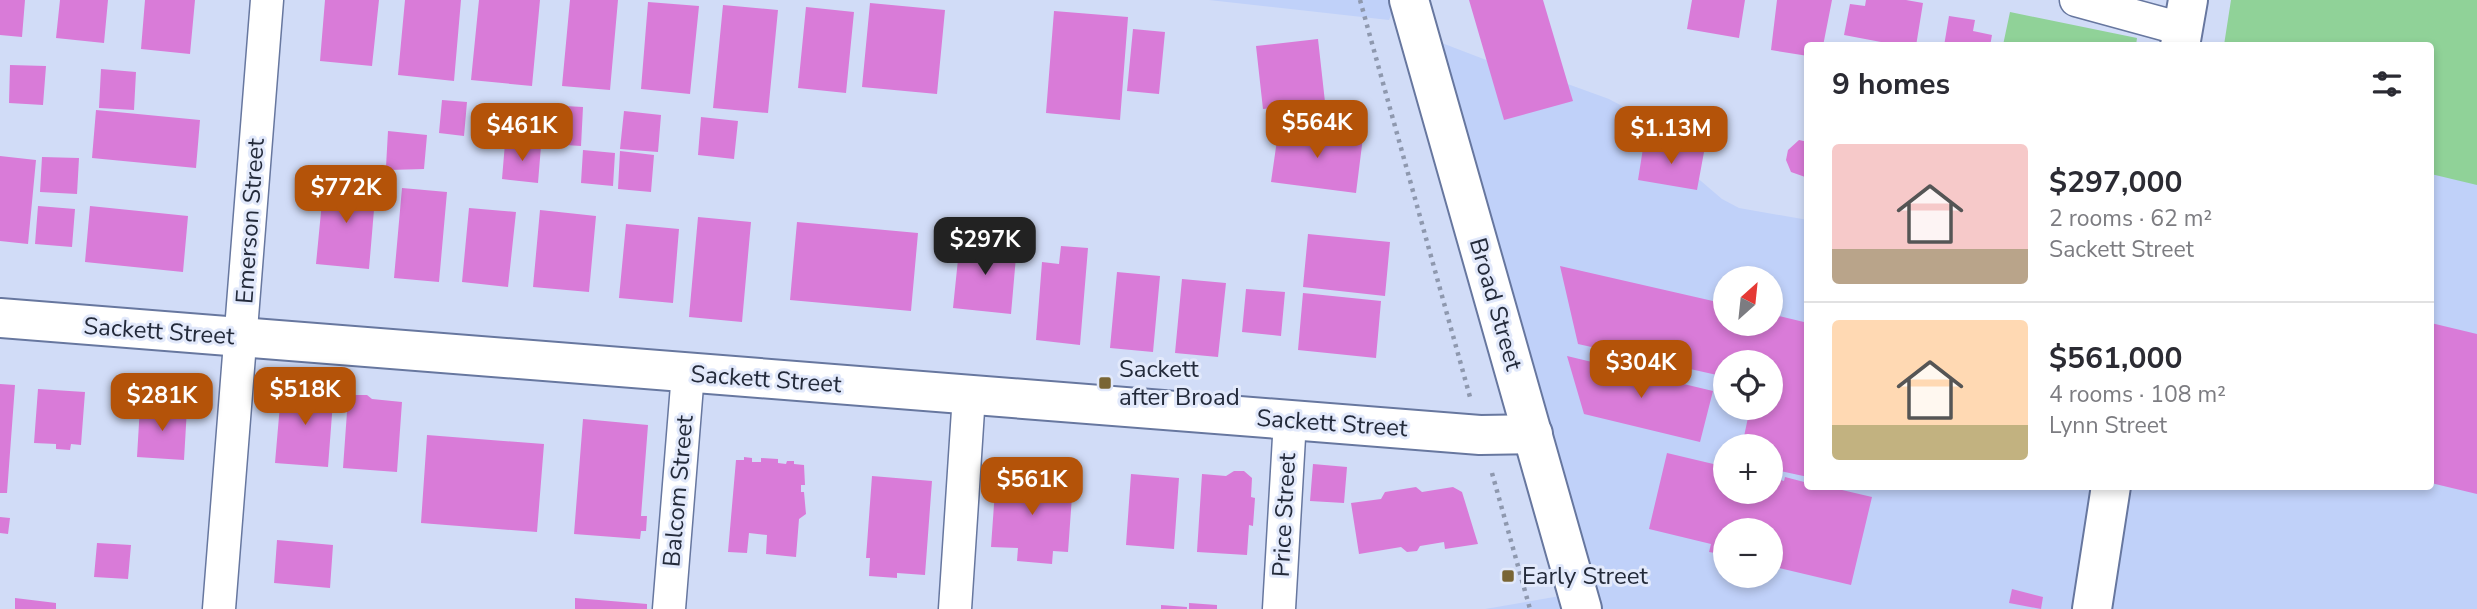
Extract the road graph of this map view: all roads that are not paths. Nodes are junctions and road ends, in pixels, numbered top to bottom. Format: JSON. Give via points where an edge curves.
{"nodes":[{"id":1,"x":267,"y":0,"type":"edge"},
{"id":2,"x":1409,"y":0,"type":"edge"},
{"id":3,"x":2076,"y":0,"type":"edge"},
{"id":4,"x":2183,"y":25,"type":"edge"},
{"id":5,"x":0,"y":318,"type":"edge"},
{"id":6,"x":241,"y":337,"type":"junction"},
{"id":7,"x":688,"y":373,"type":"junction"},
{"id":8,"x":969,"y":395,"type":"junction"},
{"id":9,"x":1290,"y":420,"type":"junction"},
{"id":10,"x":1533,"y":434,"type":"junction"},
{"id":11,"x":2110,"y":490,"type":"edge"},
{"id":12,"x":219,"y":609,"type":"edge"},
{"id":13,"x":668,"y":609,"type":"edge"},
{"id":14,"x":955,"y":609,"type":"edge"},
{"id":15,"x":1279,"y":609,"type":"edge"},
{"id":16,"x":1582,"y":609,"type":"edge"},
{"id":17,"x":2092,"y":609,"type":"edge"}],
"edges":[{"from":1,"to":6,"type":"street","name":"Emerson Street"},
{"from":2,"to":10,"type":"street","name":"Broad Street"},
{"from":3,"to":4,"type":"street"},
{"from":5,"to":6,"type":"street","name":"Sackett Street"},
{"from":6,"to":7,"type":"street","name":"Sackett Street"},
{"from":6,"to":12,"type":"street","name":"Emerson Street"},
{"from":7,"to":8,"type":"street","name":"Sackett Street"},
{"from":7,"to":13,"type":"street","name":"Balcom Street"},
{"from":8,"to":9,"type":"street","name":"Sackett Street"},
{"from":8,"to":14,"type":"street"},
{"from":9,"to":10,"type":"street","name":"Sackett Street","via":[[1480,435]]},
{"from":9,"to":15,"type":"street","name":"Price Street"},
{"from":10,"to":16,"type":"street","name":"Broad Street"},
{"from":11,"to":17,"type":"street"}]}
